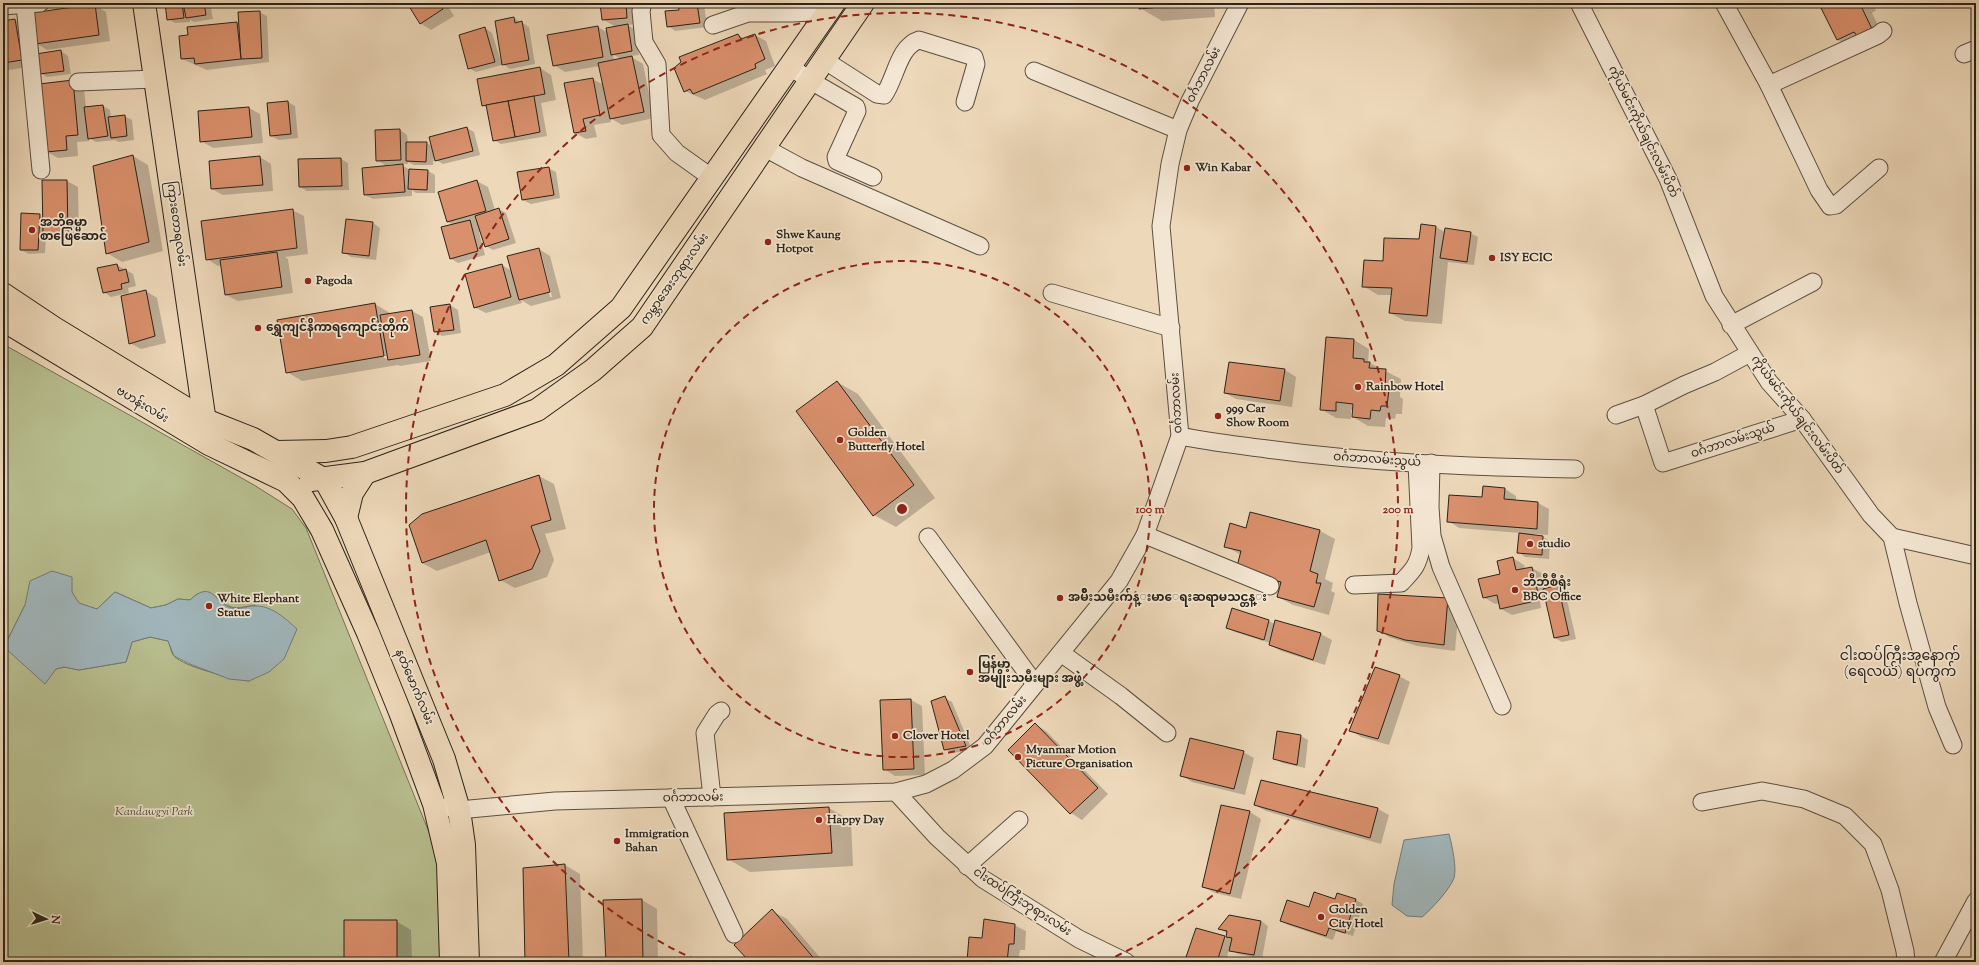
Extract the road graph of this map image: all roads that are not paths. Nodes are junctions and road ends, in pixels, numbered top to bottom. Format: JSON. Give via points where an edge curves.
{"nodes":[{"id":1,"x":144,"y":3,"type":"edge"},
{"id":2,"x":643,"y":3,"type":"edge"},
{"id":3,"x":863,"y":3,"type":"edge"},
{"id":4,"x":1240,"y":3,"type":"edge"},
{"id":5,"x":1579,"y":3,"type":"edge"},
{"id":6,"x":1724,"y":3,"type":"edge"},
{"id":7,"x":33,"y":4,"type":"edge"},
{"id":8,"x":3,"y":6,"type":"edge"},
{"id":9,"x":831,"y":7,"type":"edge"},
{"id":10,"x":713,"y":25,"type":"dead end"},
{"id":11,"x":1883,"y":31,"type":"dead end"},
{"id":12,"x":824,"y":60,"type":"junction"},
{"id":13,"x":789,"y":66,"type":"junction"},
{"id":14,"x":1034,"y":71,"type":"dead end"},
{"id":15,"x":155,"y":79,"type":"junction"},
{"id":16,"x":811,"y":81,"type":"junction"},
{"id":17,"x":78,"y":82,"type":"dead end"},
{"id":18,"x":1769,"y":85,"type":"junction"},
{"id":19,"x":965,"y":102,"type":"dead end"},
{"id":20,"x":1178,"y":130,"type":"junction"},
{"id":21,"x":765,"y":148,"type":"junction"},
{"id":22,"x":1879,"y":168,"type":"dead end"},
{"id":23,"x":42,"y":170,"type":"dead end"},
{"id":24,"x":873,"y":177,"type":"dead end"},
{"id":25,"x":712,"y":178,"type":"junction"},
{"id":26,"x":980,"y":246,"type":"dead end"},
{"id":27,"x":1813,"y":282,"type":"dead end"},
{"id":28,"x":1052,"y":293,"type":"dead end"},
{"id":29,"x":3,"y":294,"type":"edge"},
{"id":30,"x":3,"y":320,"type":"edge"},
{"id":31,"x":1731,"y":325,"type":"junction"},
{"id":32,"x":1171,"y":328,"type":"junction"},
{"id":33,"x":1750,"y":353,"type":"junction"},
{"id":34,"x":1644,"y":405,"type":"junction"},
{"id":35,"x":1616,"y":414,"type":"dead end"},
{"id":36,"x":1802,"y":419,"type":"junction"},
{"id":37,"x":205,"y":420,"type":"junction"},
{"id":38,"x":1180,"y":436,"type":"junction"},
{"id":39,"x":209,"y":444,"type":"junction"},
{"id":40,"x":352,"y":447,"type":"junction"},
{"id":41,"x":274,"y":452,"type":"junction"},
{"id":42,"x":1424,"y":464,"type":"junction"},
{"id":43,"x":1575,"y":469,"type":"dead end"},
{"id":44,"x":365,"y":473,"type":"junction"},
{"id":45,"x":325,"y":480,"type":"junction"},
{"id":46,"x":286,"y":481,"type":"junction"},
{"id":47,"x":346,"y":518,"type":"junction"},
{"id":48,"x":322,"y":530,"type":"junction"},
{"id":49,"x":1145,"y":535,"type":"junction"},
{"id":50,"x":928,"y":537,"type":"dead end"},
{"id":51,"x":1892,"y":537,"type":"junction"},
{"id":52,"x":1976,"y":556,"type":"edge"},
{"id":53,"x":1354,"y":585,"type":"dead end"},
{"id":54,"x":1270,"y":586,"type":"dead end"},
{"id":55,"x":1061,"y":653,"type":"junction"},
{"id":56,"x":1035,"y":684,"type":"junction"},
{"id":57,"x":1502,"y":706,"type":"dead end"},
{"id":58,"x":721,"y":712,"type":"dead end"},
{"id":59,"x":1167,"y":733,"type":"dead end"},
{"id":60,"x":1953,"y":746,"type":"dead end"},
{"id":61,"x":896,"y":792,"type":"junction"},
{"id":62,"x":712,"y":797,"type":"junction"},
{"id":63,"x":671,"y":798,"type":"junction"},
{"id":64,"x":1702,"y":802,"type":"dead end"},
{"id":65,"x":434,"y":804,"type":"junction"},
{"id":66,"x":459,"y":810,"type":"junction"},
{"id":67,"x":1019,"y":820,"type":"dead end"},
{"id":68,"x":967,"y":866,"type":"junction"},
{"id":69,"x":1976,"y":901,"type":"edge"},
{"id":70,"x":734,"y":934,"type":"dead end"},
{"id":71,"x":1106,"y":958,"type":"edge"},
{"id":72,"x":451,"y":962,"type":"edge"},
{"id":73,"x":468,"y":962,"type":"edge"},
{"id":74,"x":1126,"y":962,"type":"edge"},
{"id":75,"x":1906,"y":962,"type":"edge"},
{"id":76,"x":1943,"y":962,"type":"edge"}],
"edges":[{"from":1,"to":15,"type":"main road","name":"ကြားတောရလမ်း"},
{"from":2,"to":25,"type":"street","via":[[641,11],[644,42],[657,64],[661,135],[677,153]]},
{"from":3,"to":12,"type":"main road","name":"ကမ္ဘာအေးဘုရားလမ်း"},
{"from":4,"to":20,"type":"street","name":"ဝင်္ဂဘာလမ်း"},
{"from":5,"to":31,"type":"street","name":"ကိုယ်မင်းကိုယ်ချင်းလမ်းပိတ်","via":[[1668,179],[1714,296]]},
{"from":6,"to":18,"type":"street"},
{"from":7,"to":8,"type":"street"},
{"from":7,"to":23,"type":"street"},
{"from":9,"to":10,"type":"street","via":[[792,14],[748,13]]},
{"from":9,"to":13,"type":"main road"},
{"from":11,"to":18,"type":"street"},
{"from":12,"to":16,"type":"main road","name":"ကမ္ဘာအေးဘုရားလမ်း"},
{"from":12,"to":19,"type":"street","via":[[877,94],[884,95],[905,51],[911,43],[919,40],[974,57],[976,64]]},
{"from":13,"to":16,"type":"street"},
{"from":13,"to":25,"type":"main road"},
{"from":14,"to":20,"type":"street"},
{"from":15,"to":17,"type":"street"},
{"from":15,"to":37,"type":"main road","name":"ကြားတောရလမ်း"},
{"from":16,"to":21,"type":"main road","name":"ကမ္ဘာအေးဘုရားလမ်း"},
{"from":16,"to":24,"type":"street","via":[[856,107],[857,111],[836,157],[837,161]]},
{"from":18,"to":22,"type":"street","via":[[1830,206],[1836,205]]},
{"from":20,"to":32,"type":"street","name":"ဝင်္ဂဘာလမ်း","via":[[1161,226]]},
{"from":21,"to":26,"type":"street","via":[[802,168]]},
{"from":21,"to":44,"type":"main road","name":"ကမ္ဘာအေးဘုရားလမ်း","via":[[642,326],[593,370],[537,410]]},
{"from":25,"to":40,"type":"main road","via":[[621,308],[556,366],[505,395]]},
{"from":27,"to":31,"type":"street"},
{"from":28,"to":32,"type":"street"},
{"from":29,"to":37,"type":"main road","name":"ဗဟန်းလမ်း"},
{"from":30,"to":39,"type":"main road","name":"ဗဟန်းလမ်း"},
{"from":31,"to":33,"type":"street","name":"ကိုယ်မင်းကိုယ်ချင်းလမ်းပိတ်"},
{"from":32,"to":38,"type":"street","name":"ဝင်္ဂဘာလမ်း"},
{"from":33,"to":34,"type":"street"},
{"from":33,"to":36,"type":"street","name":"ကိုယ်မင်းကိုယ်ချင်းလမ်းပိတ်","via":[[1769,382]]},
{"from":34,"to":35,"type":"street"},
{"from":34,"to":36,"type":"street","name":"ဝင်္ဂဘာလမ်းသွယ်","via":[[1664,463]]},
{"from":36,"to":51,"type":"street","name":"ကိုယ်မင်းကိုယ်ချင်းလမ်းပိတ်","via":[[1871,515]]},
{"from":37,"to":39,"type":"main road","name":"ကြားတောရလမ်း"},
{"from":37,"to":41,"type":"main road","name":"ဗဟန်းလမ်း","via":[[253,439]]},
{"from":38,"to":42,"type":"street","name":"ဝင်္ဂဘာလမ်းသွယ်","via":[[1208,442],[1307,454]]},
{"from":38,"to":49,"type":"street","name":"ဝင်္ဂဘာလမ်း"},
{"from":39,"to":46,"type":"main road","name":"ဗဟန်းလမ်း"},
{"from":40,"to":41,"type":"main road","via":[[326,451]]},
{"from":40,"to":45,"type":"main road"},
{"from":41,"to":45,"type":"main road"},
{"from":42,"to":43,"type":"street","name":"ဝင်္ဂဘာလမ်းသွယ်"},
{"from":42,"to":53,"type":"street","via":[[1421,548],[1416,568],[1401,583]]},
{"from":42,"to":57,"type":"street","via":[[1432,536],[1441,567]]},
{"from":44,"to":45,"type":"main road","name":"ကမ္ဘာအေးဘုရားလမ်း"},
{"from":44,"to":47,"type":"main road","via":[[352,493]]},
{"from":45,"to":46,"type":"main road","name":"ကမ္ဘာအေးဘုရားလမ်း"},
{"from":45,"to":47,"type":"main road","name":"နတ်မောက်လမ်း"},
{"from":45,"to":48,"type":"main road"},
{"from":46,"to":48,"type":"main road","name":"နတ်မောက်လမ်း","via":[[303,498]]},
{"from":47,"to":66,"type":"main road","name":"နတ်မောက်လမ်း","via":[[444,759]]},
{"from":48,"to":65,"type":"main road","name":"နတ်မောက်လမ်း","via":[[397,704]]},
{"from":49,"to":54,"type":"street"},
{"from":49,"to":55,"type":"street","name":"ဝင်္ဂဘာလမ်း","via":[[1119,581]]},
{"from":50,"to":56,"type":"street"},
{"from":51,"to":52,"type":"street"},
{"from":51,"to":60,"type":"street","via":[[1937,707]]},
{"from":55,"to":56,"type":"street","name":"ဝင်္ဂဘာလမ်း"},
{"from":55,"to":59,"type":"street"},
{"from":56,"to":61,"type":"street","name":"ဝင်္ဂဘာလမ်း","via":[[985,746],[953,770],[926,784]]},
{"from":58,"to":62,"type":"street","via":[[705,733]]},
{"from":61,"to":62,"type":"street","name":"ဝင်္ဂဘာလမ်း"},
{"from":61,"to":68,"type":"street","name":"ငါးထပ်ကြီးဘုရားလမ်း"},
{"from":62,"to":63,"type":"street","name":"ဝင်္ဂဘာလမ်း"},
{"from":63,"to":66,"type":"street","name":"ဝင်္ဂဘာလမ်း","via":[[555,801]]},
{"from":63,"to":70,"type":"street"},
{"from":64,"to":75,"type":"street","via":[[1762,791],[1804,799],[1845,816],[1873,844],[1890,890]]},
{"from":65,"to":66,"type":"street","name":"ဝင်္ဂဘာလမ်း"},
{"from":65,"to":72,"type":"main road","name":"နတ်မောက်လမ်း","via":[[448,863]]},
{"from":66,"to":73,"type":"main road","name":"နတ်မောက်လမ်း","via":[[464,845]]},
{"from":67,"to":68,"type":"street"},
{"from":68,"to":71,"type":"street","name":"ငါးထပ်ကြီးဘုရားလမ်း","via":[[989,883]]},
{"from":69,"to":76,"type":"street"},
{"from":71,"to":74,"type":"street","name":"ငါးထပ်ကြီးဘုရားလမ်း"}]}
